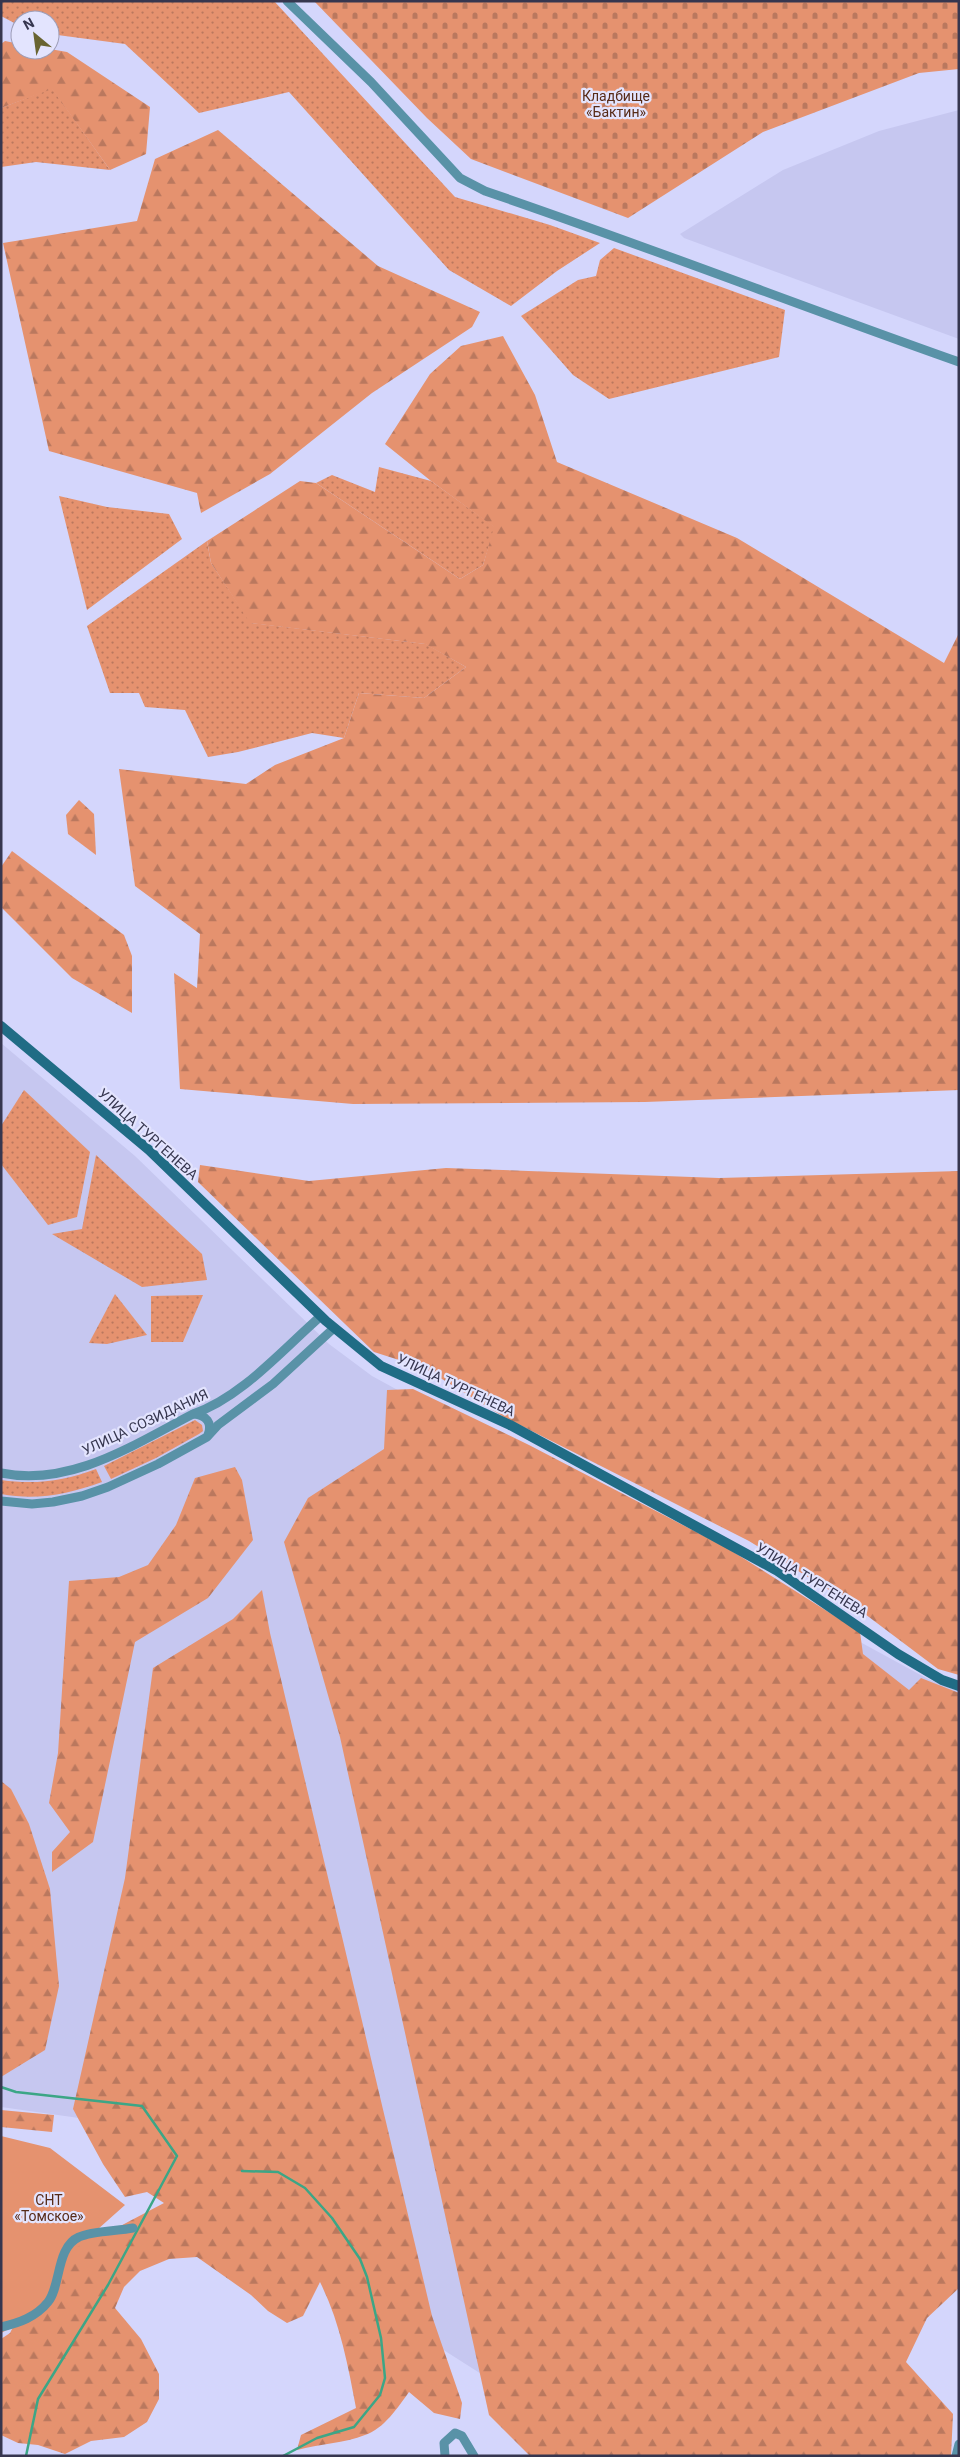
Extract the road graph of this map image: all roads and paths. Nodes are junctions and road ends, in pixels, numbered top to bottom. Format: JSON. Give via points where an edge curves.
{"nodes":[{"id":1,"x":287,"y":1,"type":"edge"},
{"id":2,"x":959,"y":362,"type":"edge"},
{"id":3,"x":1,"y":1026,"type":"edge"},
{"id":4,"x":321,"y":1316,"type":"junction"},
{"id":5,"x":334,"y":1328,"type":"junction"},
{"id":6,"x":193,"y":1414,"type":"junction"},
{"id":7,"x":208,"y":1436,"type":"junction"},
{"id":8,"x":1,"y":1472,"type":"edge"},
{"id":9,"x":1,"y":1501,"type":"edge"},
{"id":10,"x":959,"y":1686,"type":"edge"},
{"id":11,"x":133,"y":2228,"type":"dead end"},
{"id":12,"x":1,"y":2327,"type":"edge"},
{"id":13,"x":959,"y":2444,"type":"edge"},
{"id":14,"x":445,"y":2456,"type":"edge"},
{"id":15,"x":474,"y":2456,"type":"edge"},
{"id":16,"x":956,"y":2456,"type":"edge"}],
"edges":[{"from":1,"to":2,"type":"street","via":[[468,183],[485,192],[646,246],[833,318]]},
{"from":3,"to":4,"type":"street","name":"УЛИЦА ТУРГЕНЕВА","via":[[149,1150]]},
{"from":4,"to":5,"type":"street","name":"УЛИЦА ТУРГЕНЕВА"},
{"from":4,"to":6,"type":"street","name":"УЛИЦА СОЗИДАНИЯ","via":[[229,1396]]},
{"from":5,"to":7,"type":"street","via":[[273,1384]]},
{"from":5,"to":10,"type":"street","name":"УЛИЦА ТУРГЕНЕВА","via":[[381,1366],[510,1425],[776,1570],[898,1654],[942,1680]]},
{"from":6,"to":7,"type":"street","via":[[207,1420],[210,1427]]},
{"from":6,"to":8,"type":"street","name":"УЛИЦА СОЗИДАНИЯ","via":[[98,1462],[72,1471],[47,1476]]},
{"from":7,"to":9,"type":"street","via":[[108,1488],[53,1502]]},
{"from":11,"to":12,"type":"street","via":[[79,2237],[69,2245],[50,2301],[20,2323]]},
{"from":13,"to":16,"type":"street"},
{"from":14,"to":15,"type":"street","via":[[444,2443],[455,2433],[462,2436]]}]}
